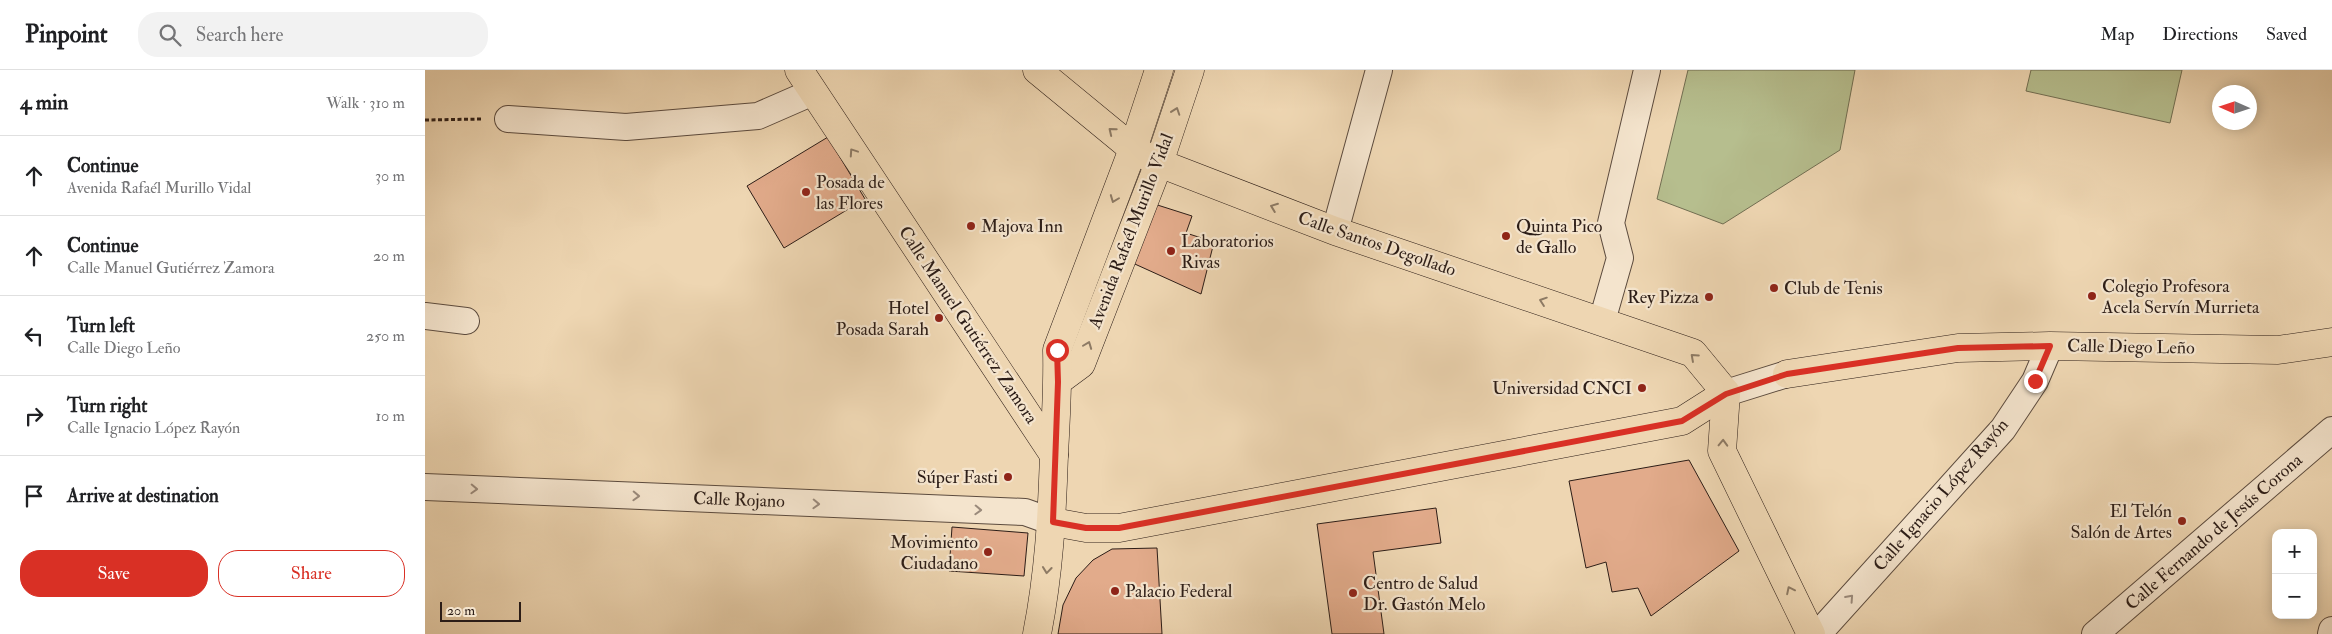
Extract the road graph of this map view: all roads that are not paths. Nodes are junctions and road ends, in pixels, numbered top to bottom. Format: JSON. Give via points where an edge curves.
{"nodes":[{"id":1,"x":1037,"y":70,"type":"edge"},
{"id":2,"x":1159,"y":70,"type":"edge"},
{"id":3,"x":1190,"y":70,"type":"edge"},
{"id":4,"x":1379,"y":70,"type":"edge"},
{"id":5,"x":1647,"y":70,"type":"edge"},
{"id":6,"x":806,"y":81,"type":"edge"},
{"id":7,"x":508,"y":119,"type":"road end"},
{"id":8,"x":1133,"y":149,"type":"junction"},
{"id":9,"x":1159,"y":163,"type":"junction"},
{"id":10,"x":1335,"y":231,"type":"junction"},
{"id":11,"x":425,"y":316,"type":"edge"},
{"id":12,"x":1602,"y":321,"type":"junction"},
{"id":13,"x":466,"y":322,"type":"dead end"},
{"id":14,"x":2332,"y":342,"type":"edge"},
{"id":15,"x":2050,"y":346,"type":"junction"},
{"id":16,"x":1787,"y":374,"type":"joint"},
{"id":17,"x":1058,"y":382,"type":"junction"},
{"id":18,"x":1726,"y":394,"type":"junction"},
{"id":19,"x":2332,"y":430,"type":"edge"},
{"id":20,"x":1054,"y":455,"type":"junction"},
{"id":21,"x":425,"y":487,"type":"edge"},
{"id":22,"x":1053,"y":522,"type":"junction"},
{"id":23,"x":1037,"y":634,"type":"edge"},
{"id":24,"x":1811,"y":634,"type":"edge"},
{"id":25,"x":1818,"y":634,"type":"edge"},
{"id":26,"x":2095,"y":634,"type":"edge"}],
"edges":[{"from":8,"to":1,"type":"main road","name":"Calle Santos Degollado","one_way":true},
{"from":2,"to":8,"type":"main road","name":"Avenida Rafaél Murillo Vidal"},
{"from":9,"to":3,"type":"main road","name":"Avenida Rafaél Murillo Vidal","one_way":true},
{"from":4,"to":10,"type":"street"},
{"from":5,"to":12,"type":"street","via":[[1611,223],[1620,258]]},
{"from":6,"to":7,"type":"street","via":[[758,116],[626,127]]},
{"from":20,"to":6,"type":"main road","name":"Calle Manuel Gutiérrez Zamora","one_way":true},
{"from":8,"to":9,"type":"main road","name":"Calle Santos Degollado"},
{"from":8,"to":17,"type":"main road","name":"Avenida Rafaél Murillo Vidal","one_way":true,"via":[[1057,350]]},
{"from":10,"to":9,"type":"main road","name":"Calle Santos Degollado","one_way":true},
{"from":17,"to":9,"type":"main road","name":"Avenida Rafaél Murillo Vidal","one_way":true,"via":[[1081,364]]},
{"from":12,"to":10,"type":"main road","name":"Calle Santos Degollado","one_way":true},
{"from":11,"to":13,"type":"street"},
{"from":18,"to":12,"type":"main road","name":"Calle Santos Degollado","one_way":true,"via":[[1693,353]]},
{"from":14,"to":15,"type":"main road","name":"Calle Diego Leño","via":[[2277,350]]},
{"from":15,"to":16,"type":"main road","name":"Calle Diego Leño","via":[[1958,348]]},
{"from":25,"to":15,"type":"street","name":"Calle Ignacio López Rayón","one_way":true,"via":[[2003,429],[2035,381]]},
{"from":16,"to":18,"type":"street","name":"Calle Diego Leño"},
{"from":17,"to":20,"type":"main road","name":"Avenida Rafaél Murillo Vidal"},
{"from":18,"to":22,"type":"main road","name":"Calle Diego Leño","via":[[1682,421],[1138,525],[1086,528]]},
{"from":24,"to":18,"type":"main road","one_way":true,"via":[[1722,451]]},
{"from":19,"to":26,"type":"street","name":"Calle Fernando de Jesús Corona"},
{"from":20,"to":22,"type":"main road"},
{"from":21,"to":22,"type":"street","name":"Calle Rojano","one_way":true,"via":[[1025,512]]},
{"from":22,"to":23,"type":"main road","one_way":true}]}
